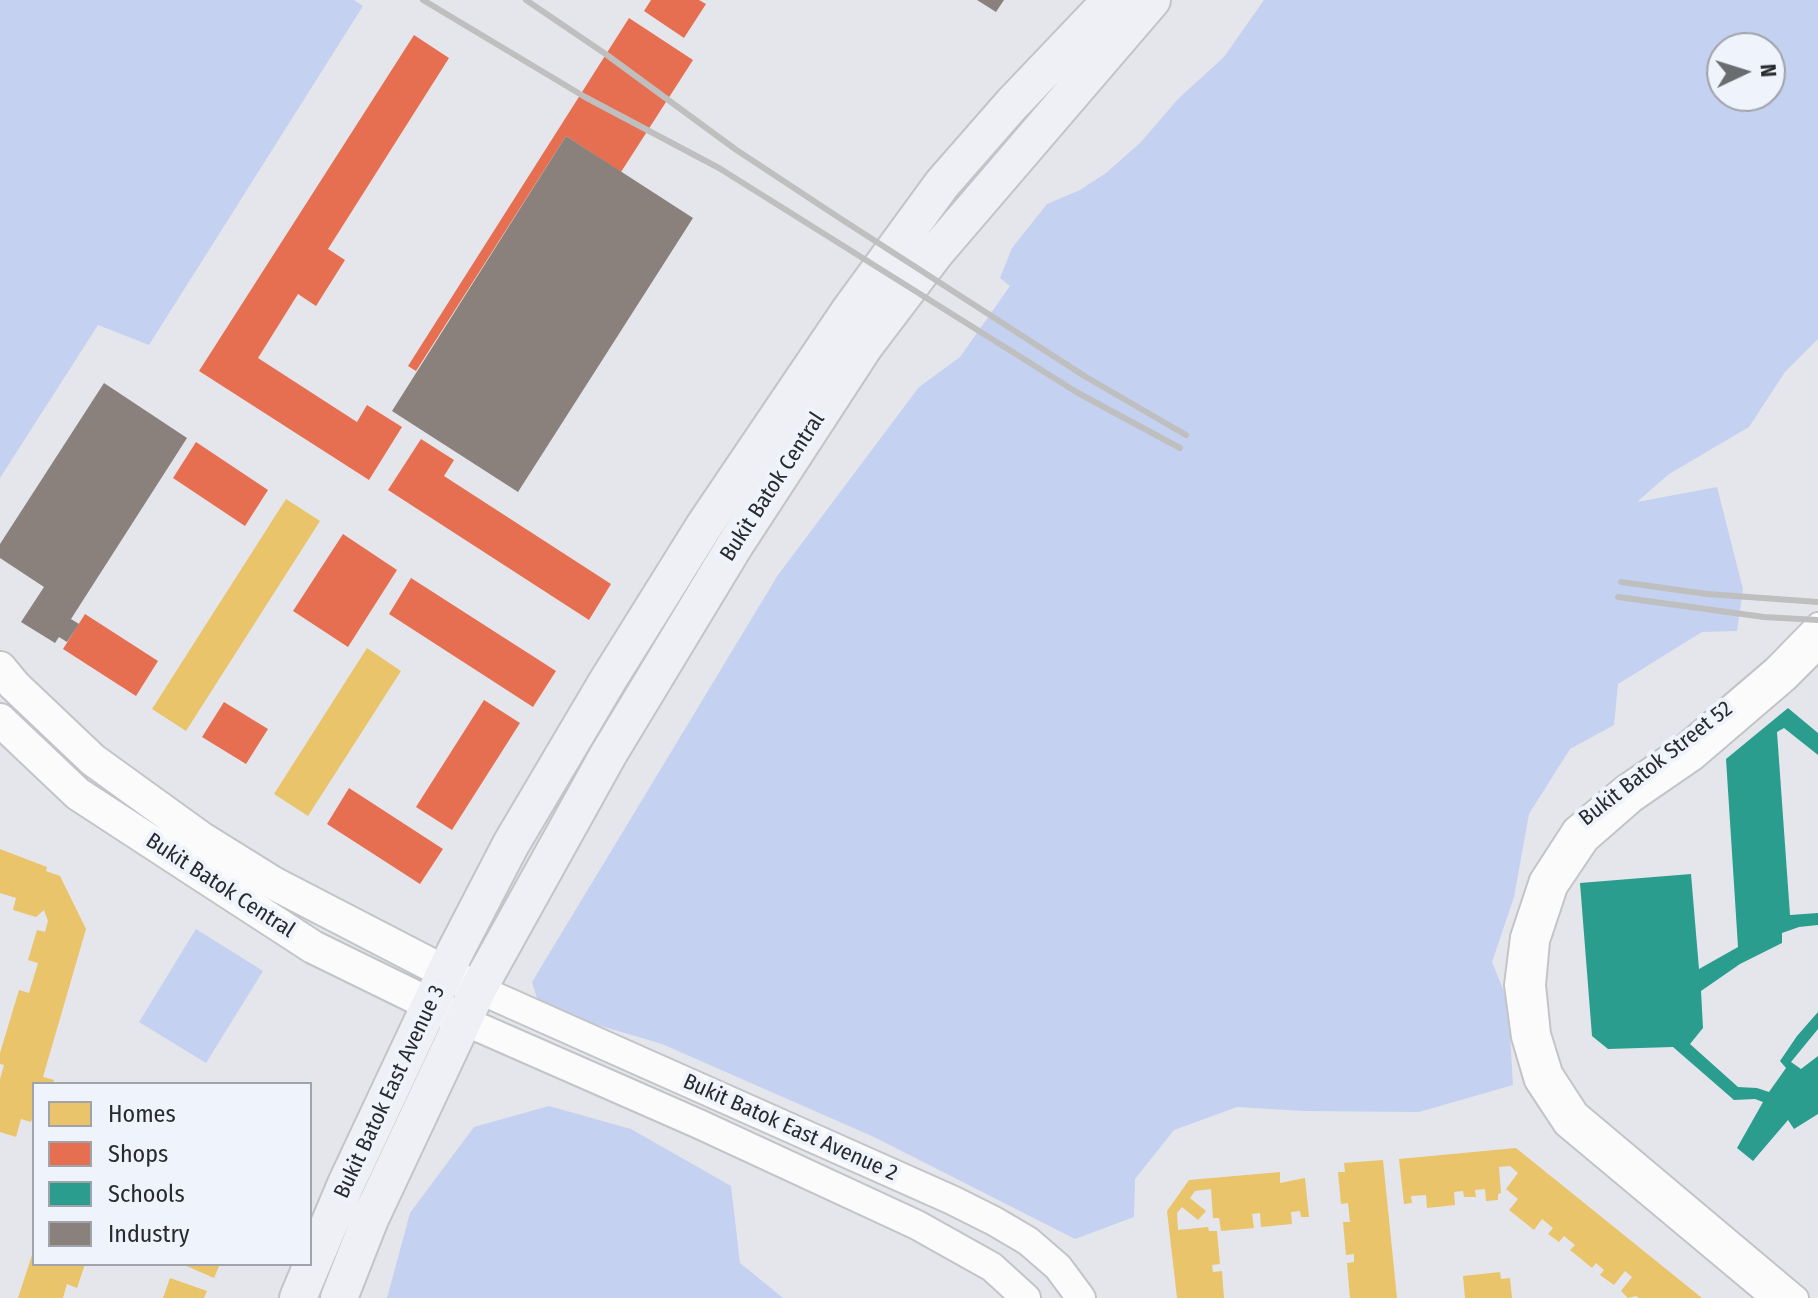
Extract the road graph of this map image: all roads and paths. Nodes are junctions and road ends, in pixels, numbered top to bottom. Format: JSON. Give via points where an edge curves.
{"nodes":[{"id":1,"x":1111,"y":0,"type":"edge"},
{"id":2,"x":1152,"y":0,"type":"edge"},
{"id":3,"x":1818,"y":624,"type":"edge"},
{"id":4,"x":1818,"y":648,"type":"edge"},
{"id":5,"x":0,"y":668,"type":"edge"},
{"id":6,"x":0,"y":720,"type":"edge"},
{"id":7,"x":454,"y":997,"type":"junction"},
{"id":8,"x":312,"y":1265,"type":"edge"},
{"id":9,"x":311,"y":1266,"type":"edge"},
{"id":10,"x":298,"y":1298,"type":"edge"},
{"id":11,"x":339,"y":1298,"type":"edge"},
{"id":12,"x":1026,"y":1298,"type":"edge"},
{"id":13,"x":1081,"y":1298,"type":"edge"},
{"id":14,"x":1772,"y":1298,"type":"edge"},
{"id":15,"x":1797,"y":1298,"type":"edge"}],
"edges":[{"from":1,"to":7,"type":"main road","name":"Bukit Batok Central","via":[[942,184],[737,475],[511,844]]},
{"from":2,"to":7,"type":"main road","name":"Bukit Batok Central","via":[[936,252],[864,347]]},
{"from":3,"to":14,"type":"street","name":"Bukit Batok Street 52","via":[[1685,745],[1574,829],[1541,880],[1522,937],[1516,985],[1536,1081],[1565,1125]]},
{"from":4,"to":15,"type":"street","name":"Bukit Batok Street 52","via":[[1695,758],[1587,841],[1556,887],[1538,941],[1534,985],[1539,1034],[1551,1073],[1577,1113]]},
{"from":5,"to":7,"type":"main road","name":"Bukit Batok Central","via":[[93,760],[201,838]]},
{"from":6,"to":7,"type":"main road","name":"Bukit Batok Central","via":[[78,794],[313,947]]},
{"from":7,"to":8,"type":"main road","name":"Bukit Batok East Avenue 3","via":[[346,1184]]},
{"from":7,"to":11,"type":"main road","name":"Bukit Batok East Avenue 3"},
{"from":7,"to":12,"type":"street","name":"Bukit Batok East Avenue 2","via":[[699,1124],[917,1225],[992,1267]]},
{"from":7,"to":13,"type":"street","name":"Bukit Batok East Avenue 2","via":[[938,1193],[1028,1241],[1058,1267]]},
{"from":9,"to":10,"type":"main road","name":"Bukit Batok East Avenue 3"}]}
